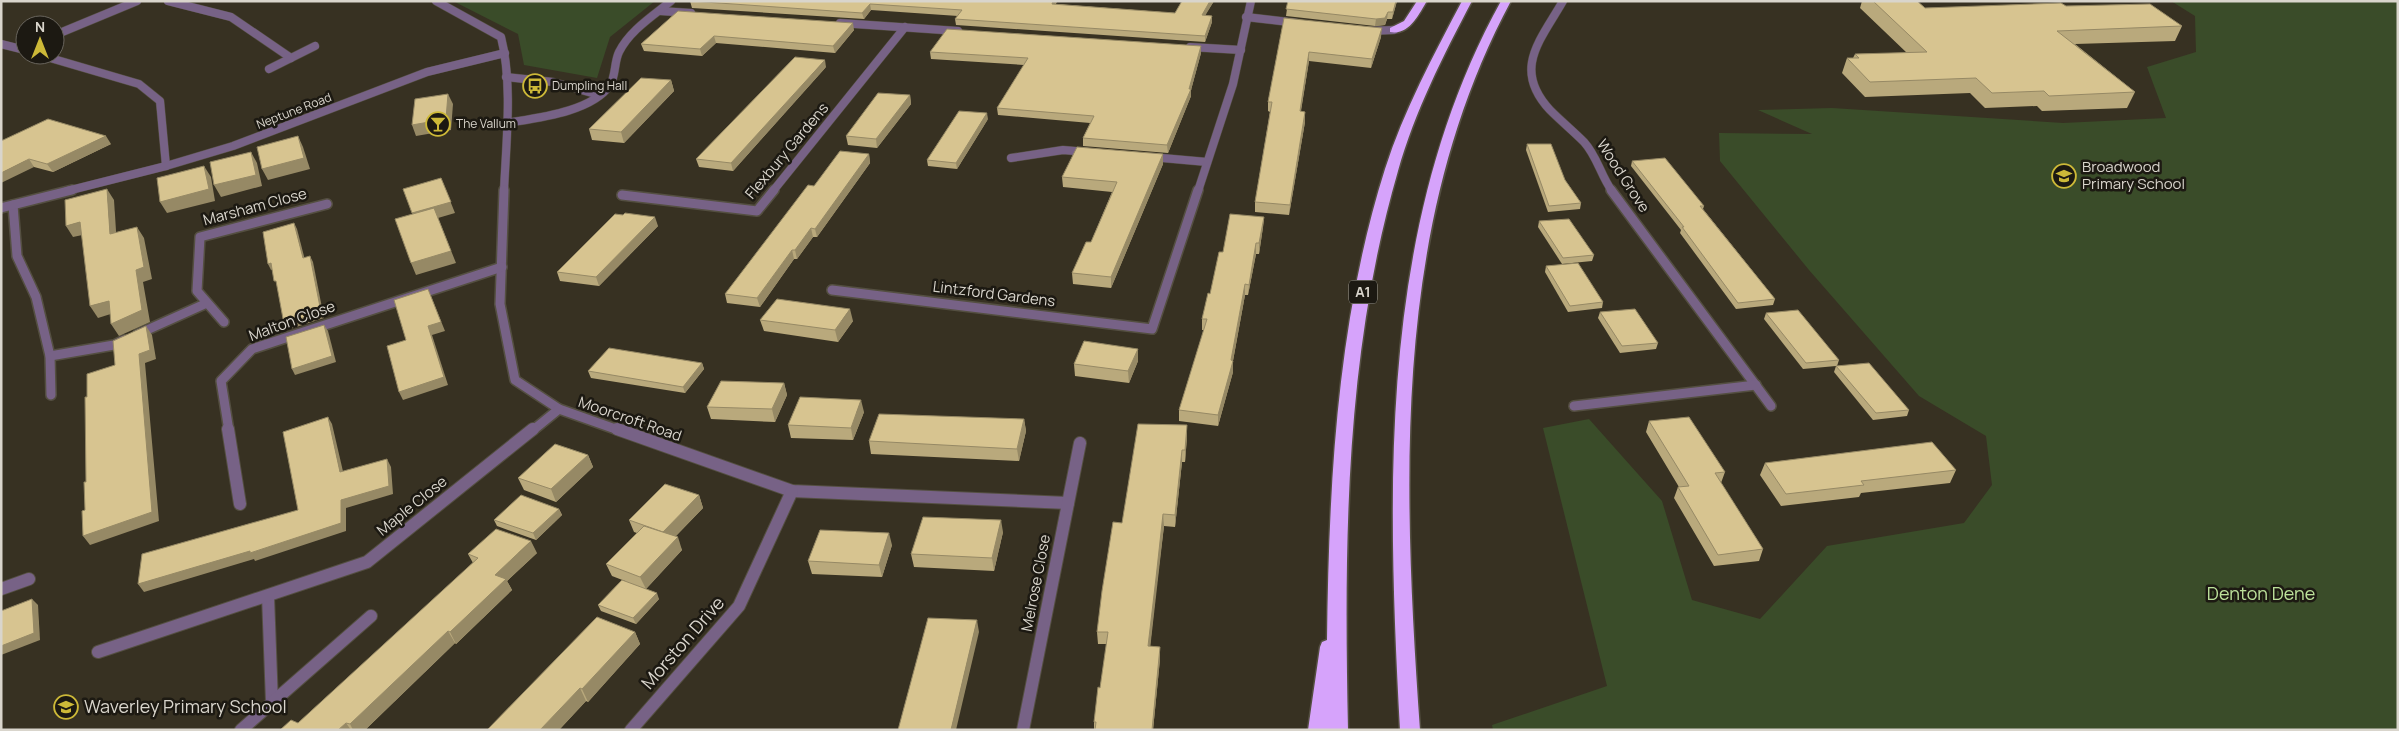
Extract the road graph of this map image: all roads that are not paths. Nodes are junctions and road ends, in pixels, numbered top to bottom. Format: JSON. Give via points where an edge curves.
{"nodes":[{"id":1,"x":137,"y":1,"type":"edge"},
{"id":2,"x":168,"y":1,"type":"edge"},
{"id":3,"x":436,"y":1,"type":"edge"},
{"id":4,"x":671,"y":1,"type":"edge"},
{"id":5,"x":1251,"y":1,"type":"edge"},
{"id":6,"x":1422,"y":1,"type":"edge"},
{"id":7,"x":1467,"y":1,"type":"edge"},
{"id":8,"x":1506,"y":1,"type":"edge"},
{"id":9,"x":1563,"y":1,"type":"edge"},
{"id":10,"x":660,"y":11,"type":"junction"},
{"id":11,"x":699,"y":14,"type":"edge"},
{"id":12,"x":1246,"y":17,"type":"junction"},
{"id":13,"x":827,"y":22,"type":"edge"},
{"id":14,"x":1305,"y":24,"type":"edge"},
{"id":15,"x":905,"y":27,"type":"junction"},
{"id":16,"x":1355,"y":30,"type":"edge"},
{"id":17,"x":1394,"y":30,"type":"joint"},
{"id":18,"x":65,"y":31,"type":"edge"},
{"id":19,"x":965,"y":32,"type":"edge"},
{"id":20,"x":1,"y":44,"type":"edge"},
{"id":21,"x":315,"y":46,"type":"dead end"},
{"id":22,"x":1182,"y":46,"type":"edge"},
{"id":23,"x":15,"y":47,"type":"edge"},
{"id":24,"x":1242,"y":50,"type":"junction"},
{"id":25,"x":505,"y":52,"type":"junction"},
{"id":26,"x":292,"y":58,"type":"junction"},
{"id":27,"x":65,"y":62,"type":"edge"},
{"id":28,"x":269,"y":69,"type":"dead end"},
{"id":29,"x":506,"y":77,"type":"junction"},
{"id":30,"x":599,"y":95,"type":"junction"},
{"id":31,"x":508,"y":123,"type":"junction"},
{"id":32,"x":1092,"y":152,"type":"edge"},
{"id":33,"x":1140,"y":156,"type":"edge"},
{"id":34,"x":1011,"y":158,"type":"dead end"},
{"id":35,"x":1207,"y":162,"type":"junction"},
{"id":36,"x":166,"y":166,"type":"junction"},
{"id":37,"x":622,"y":195,"type":"dead end"},
{"id":38,"x":327,"y":204,"type":"dead end"},
{"id":39,"x":13,"y":205,"type":"junction"},
{"id":40,"x":1,"y":208,"type":"edge"},
{"id":41,"x":502,"y":267,"type":"junction"},
{"id":42,"x":832,"y":290,"type":"dead end"},
{"id":43,"x":207,"y":303,"type":"junction"},
{"id":44,"x":224,"y":322,"type":"dead end"},
{"id":45,"x":50,"y":356,"type":"junction"},
{"id":46,"x":1756,"y":385,"type":"junction"},
{"id":47,"x":51,"y":395,"type":"dead end"},
{"id":48,"x":1574,"y":406,"type":"dead end"},
{"id":49,"x":1771,"y":406,"type":"dead end"},
{"id":50,"x":559,"y":410,"type":"junction"},
{"id":51,"x":1080,"y":444,"type":"dead end"},
{"id":52,"x":792,"y":491,"type":"junction"},
{"id":53,"x":1068,"y":503,"type":"junction"},
{"id":54,"x":240,"y":504,"type":"dead end"},
{"id":55,"x":29,"y":579,"type":"dead end"},
{"id":56,"x":1,"y":590,"type":"edge"},
{"id":57,"x":268,"y":596,"type":"junction"},
{"id":58,"x":1335,"y":601,"type":"junction"},
{"id":59,"x":372,"y":616,"type":"dead end"},
{"id":60,"x":98,"y":652,"type":"dead end"},
{"id":61,"x":272,"y":703,"type":"junction"},
{"id":62,"x":241,"y":730,"type":"edge"},
{"id":63,"x":631,"y":730,"type":"edge"},
{"id":64,"x":1023,"y":730,"type":"edge"},
{"id":65,"x":1318,"y":730,"type":"edge"},
{"id":66,"x":1338,"y":730,"type":"edge"},
{"id":67,"x":1410,"y":730,"type":"edge"}],
"edges":[{"from":1,"to":18,"type":"street"},
{"from":2,"to":26,"type":"street","via":[[231,17]]},
{"from":3,"to":25,"type":"street","via":[[501,37]]},
{"from":4,"to":10,"type":"street"},
{"from":5,"to":12,"type":"street"},
{"from":6,"to":17,"type":"highway","via":[[1408,23]]},
{"from":7,"to":58,"type":"highway","number":"A1","via":[[1428,72],[1399,144],[1378,215],[1356,331],[1343,451]]},
{"from":8,"to":67,"type":"highway","via":[[1467,78],[1443,150],[1426,222],[1408,340],[1401,456],[1402,604]]},
{"from":9,"to":46,"type":"street","name":"Wood Grove","via":[[1532,59],[1535,89],[1545,105],[1592,152],[1604,180]]},
{"from":10,"to":11,"type":"street"},
{"from":10,"to":30,"type":"street","via":[[627,38],[616,59],[610,84]]},
{"from":12,"to":14,"type":"street"},
{"from":12,"to":24,"type":"street"},
{"from":13,"to":15,"type":"street"},
{"from":15,"to":19,"type":"street"},
{"from":15,"to":37,"type":"street","name":"Flexbury Gardens","via":[[757,211]]},
{"from":16,"to":17,"type":"street"},
{"from":20,"to":23,"type":"street"},
{"from":21,"to":26,"type":"street"},
{"from":22,"to":24,"type":"street"},
{"from":24,"to":35,"type":"street"},
{"from":25,"to":29,"type":"street","name":"Moorcroft Road"},
{"from":25,"to":36,"type":"street","name":"Neptune Road","via":[[427,72],[241,143]]},
{"from":26,"to":28,"type":"street"},
{"from":27,"to":36,"type":"street","via":[[139,84],[160,101]]},
{"from":29,"to":30,"type":"street","via":[[536,77]]},
{"from":29,"to":31,"type":"street","name":"Moorcroft Road"},
{"from":30,"to":31,"type":"street","via":[[556,115]]},
{"from":31,"to":41,"type":"street","name":"Moorcroft Road"},
{"from":32,"to":34,"type":"street","via":[[1063,150]]},
{"from":33,"to":35,"type":"street"},
{"from":35,"to":42,"type":"street","name":"Lintzford Gardens","via":[[1152,329]]},
{"from":36,"to":39,"type":"street","name":"Neptune Road"},
{"from":38,"to":43,"type":"street","name":"Marsham Close","via":[[200,237],[197,292]]},
{"from":39,"to":40,"type":"street","name":"Neptune Road"},
{"from":39,"to":45,"type":"street","via":[[17,256],[36,297]]},
{"from":41,"to":50,"type":"street","name":"Moorcroft Road","via":[[500,304],[515,380]]},
{"from":41,"to":54,"type":"street","name":"Malton Close","via":[[252,348],[221,381]]},
{"from":43,"to":44,"type":"street","name":"Marsham Close"},
{"from":43,"to":45,"type":"street","via":[[114,345]]},
{"from":45,"to":47,"type":"street"},
{"from":46,"to":48,"type":"street"},
{"from":46,"to":49,"type":"street","name":"Wood Grove"},
{"from":50,"to":52,"type":"street","name":"Moorcroft Road"},
{"from":50,"to":57,"type":"street","name":"Maple Close","via":[[367,562]]},
{"from":51,"to":53,"type":"street","name":"Melrose Close"},
{"from":52,"to":53,"type":"street","name":"Moorcroft Road"},
{"from":52,"to":63,"type":"street","name":"Morston Drive","via":[[739,606]]},
{"from":53,"to":64,"type":"street","name":"Melrose Close"},
{"from":55,"to":56,"type":"street"},
{"from":57,"to":60,"type":"street","name":"Maple Close"},
{"from":57,"to":61,"type":"street"},
{"from":58,"to":65,"type":"highway","number":"A1"},
{"from":58,"to":66,"type":"highway","number":"A1"},
{"from":59,"to":61,"type":"street"},
{"from":61,"to":62,"type":"street"}]}
